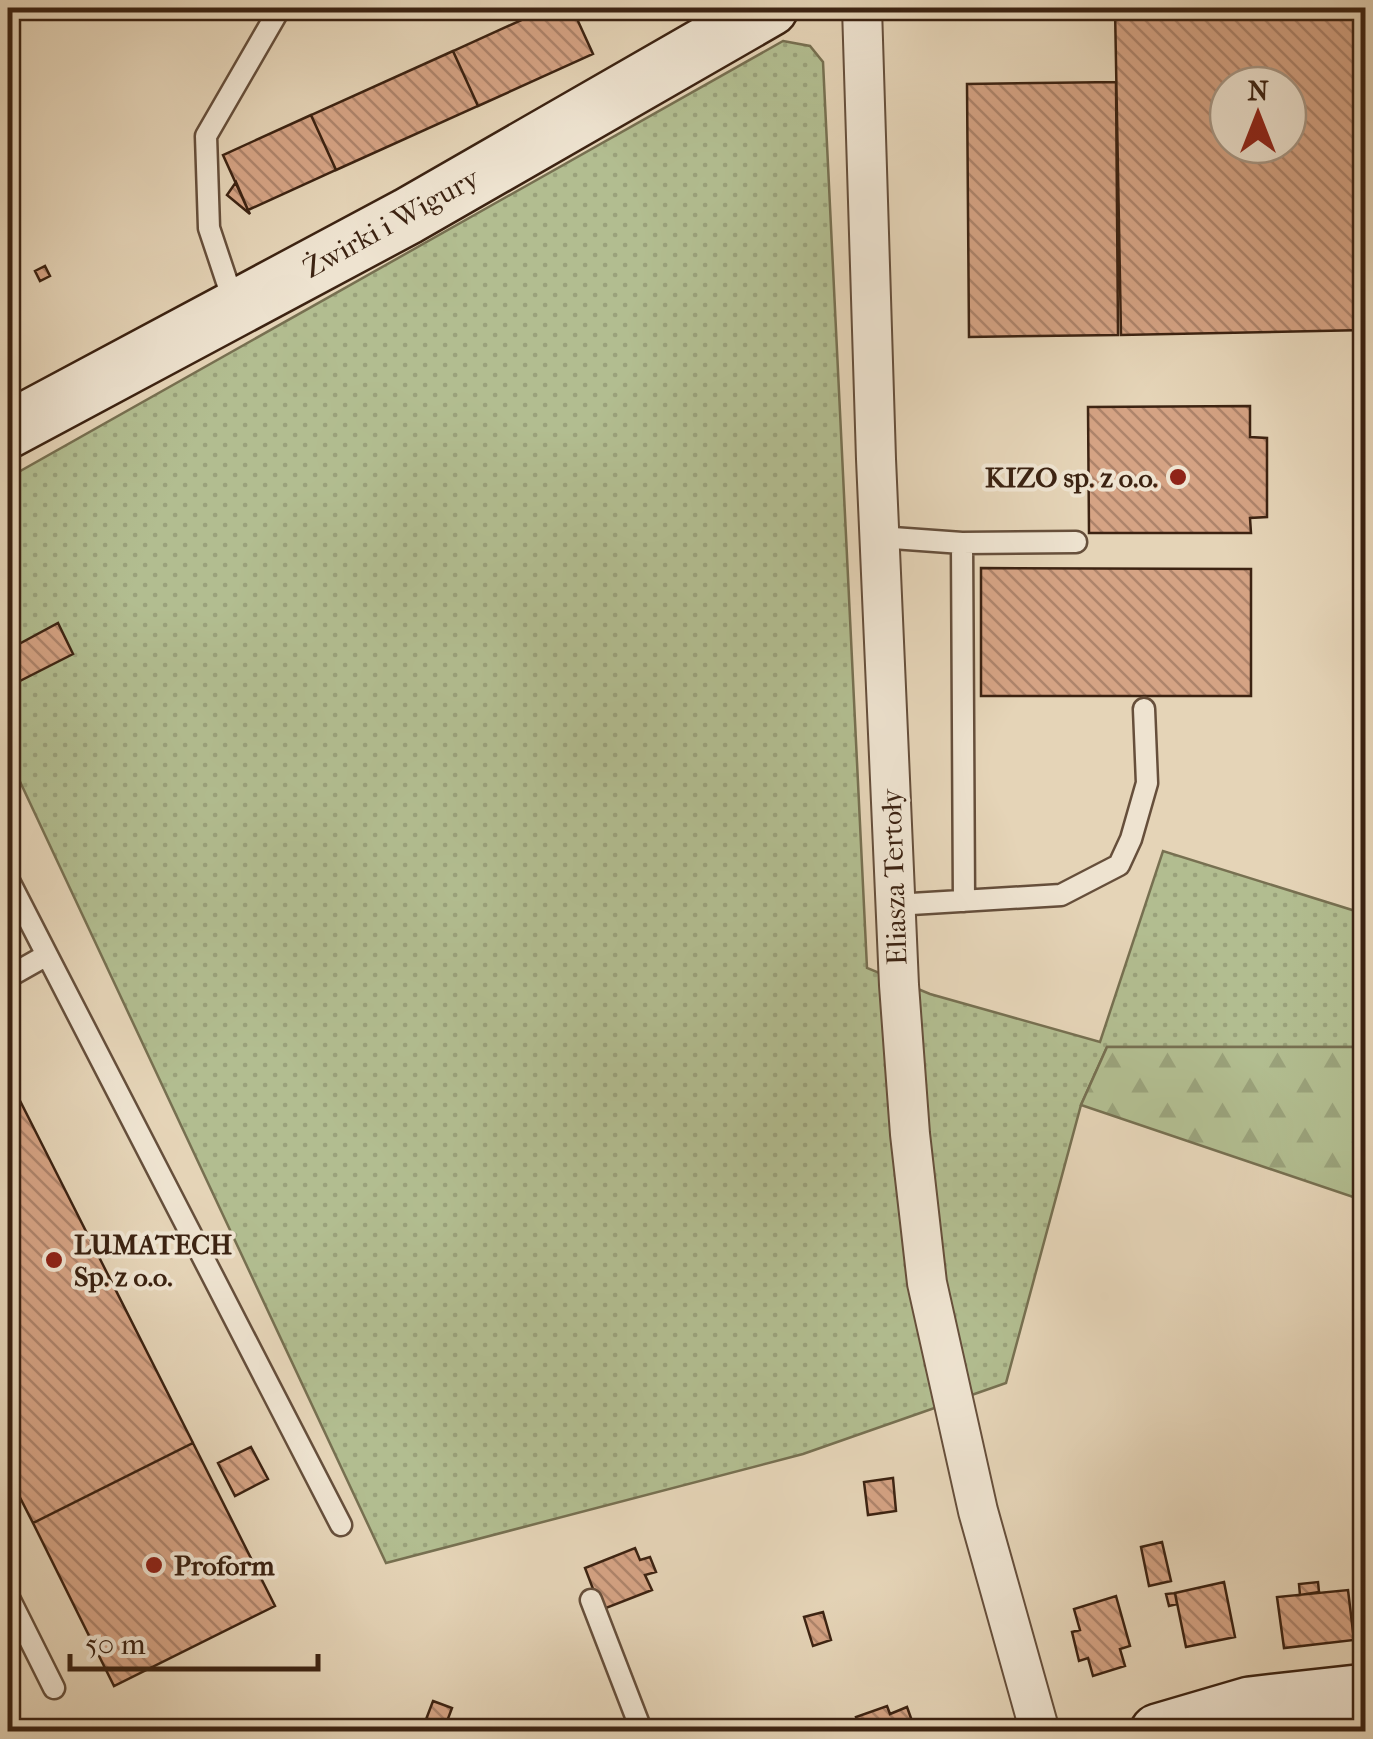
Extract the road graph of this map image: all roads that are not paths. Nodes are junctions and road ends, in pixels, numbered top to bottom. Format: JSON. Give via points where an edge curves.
{"nodes":[{"id":1,"x":280,"y":8,"type":"edge"},
{"id":2,"x":770,"y":8,"type":"edge"},
{"id":3,"x":862,"y":8,"type":"edge"},
{"id":4,"x":236,"y":308,"type":"junction"},
{"id":5,"x":8,"y":430,"type":"edge"},
{"id":6,"x":880,"y":537,"type":"junction"},
{"id":7,"x":1076,"y":542,"type":"dead end"},
{"id":8,"x":962,"y":543,"type":"junction"},
{"id":9,"x":1144,"y":709,"type":"dead end"},
{"id":10,"x":8,"y":880,"type":"edge"},
{"id":11,"x":964,"y":900,"type":"junction"},
{"id":12,"x":896,"y":905,"type":"junction"},
{"id":13,"x":46,"y":955,"type":"junction"},
{"id":14,"x":8,"y":978,"type":"edge"},
{"id":15,"x":341,"y":1524,"type":"dead end"},
{"id":16,"x":8,"y":1596,"type":"edge"},
{"id":17,"x":591,"y":1600,"type":"dead end"},
{"id":18,"x":54,"y":1688,"type":"dead end"},
{"id":19,"x":1366,"y":1692,"type":"edge"},
{"id":20,"x":642,"y":1732,"type":"edge"},
{"id":21,"x":1040,"y":1732,"type":"edge"},
{"id":22,"x":1158,"y":1732,"type":"edge"}],
"edges":[{"from":1,"to":4,"type":"lane","via":[[206,136],[208,228]]},
{"from":2,"to":4,"type":"street","name":"Żwirki i Wigury"},
{"from":3,"to":6,"type":"street","name":"Eliasza Tertoły"},
{"from":4,"to":5,"type":"street","name":"Żwirki i Wigury"},
{"from":6,"to":8,"type":"lane"},
{"from":6,"to":12,"type":"street","name":"Eliasza Tertoły"},
{"from":7,"to":8,"type":"lane"},
{"from":8,"to":11,"type":"lane"},
{"from":9,"to":11,"type":"lane","via":[[1147,783],[1119,865],[1061,894]]},
{"from":10,"to":13,"type":"lane"},
{"from":11,"to":12,"type":"lane"},
{"from":12,"to":21,"type":"street","name":"Eliasza Tertoły","via":[[927,1283],[978,1511]]},
{"from":13,"to":14,"type":"lane"},
{"from":13,"to":15,"type":"lane"},
{"from":16,"to":18,"type":"lane"},
{"from":17,"to":20,"type":"lane"},
{"from":19,"to":22,"type":"street","via":[[1250,1705]]}]}
